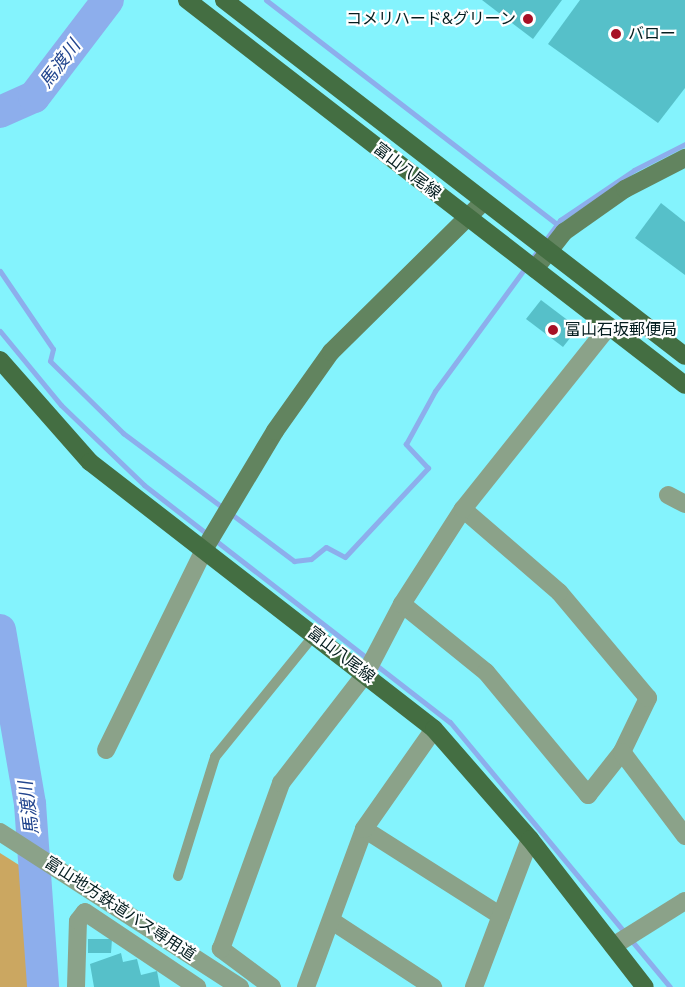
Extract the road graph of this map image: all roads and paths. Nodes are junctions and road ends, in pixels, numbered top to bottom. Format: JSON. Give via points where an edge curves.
{"nodes":[{"id":1,"x":187,"y":0,"type":"edge"},
{"id":2,"x":224,"y":0,"type":"edge"},
{"id":3,"x":685,"y":158,"type":"edge"},
{"id":4,"x":483,"y":202,"type":"junction"},
{"id":5,"x":467,"y":217,"type":"junction"},
{"id":6,"x":548,"y":252,"type":"junction"},
{"id":7,"x":535,"y":268,"type":"junction"},
{"id":8,"x":609,"y":326,"type":"junction"},
{"id":9,"x":685,"y":356,"type":"edge"},
{"id":10,"x":0,"y":360,"type":"edge"},
{"id":11,"x":685,"y":385,"type":"edge"},
{"id":12,"x":668,"y":495,"type":"dead end"},
{"id":13,"x":685,"y":504,"type":"edge"},
{"id":14,"x":463,"y":509,"type":"junction"},
{"id":15,"x":205,"y":548,"type":"junction"},
{"id":16,"x":402,"y":604,"type":"junction"},
{"id":17,"x":315,"y":634,"type":"junction"},
{"id":18,"x":366,"y":674,"type":"junction"},
{"id":19,"x":434,"y":729,"type":"junction"},
{"id":20,"x":106,"y":750,"type":"dead end"},
{"id":21,"x":622,"y":752,"type":"junction"},
{"id":22,"x":364,"y":829,"type":"junction"},
{"id":23,"x":0,"y":832,"type":"edge"},
{"id":24,"x":685,"y":836,"type":"edge"},
{"id":25,"x":530,"y":839,"type":"junction"},
{"id":26,"x":178,"y":876,"type":"dead end"},
{"id":27,"x":685,"y":901,"type":"edge"},
{"id":28,"x":501,"y":916,"type":"junction"},
{"id":29,"x":332,"y":921,"type":"junction"},
{"id":30,"x":613,"y":946,"type":"junction"},
{"id":31,"x":76,"y":987,"type":"edge"},
{"id":32,"x":197,"y":987,"type":"edge"},
{"id":33,"x":240,"y":987,"type":"edge"},
{"id":34,"x":272,"y":987,"type":"edge"},
{"id":35,"x":306,"y":987,"type":"edge"},
{"id":36,"x":433,"y":987,"type":"edge"},
{"id":37,"x":474,"y":987,"type":"edge"},
{"id":38,"x":645,"y":987,"type":"edge"}],
"edges":[{"from":1,"to":5,"type":"main road","name":"富山八尾線"},
{"from":2,"to":4,"type":"main road","name":"富山八尾線"},
{"from":3,"to":6,"type":"street","via":[[625,189],[564,231]]},
{"from":4,"to":5,"type":"street"},
{"from":4,"to":6,"type":"main road","name":"富山八尾線"},
{"from":5,"to":7,"type":"main road","name":"富山八尾線"},
{"from":5,"to":15,"type":"street","via":[[331,352],[275,431]]},
{"from":6,"to":7,"type":"street"},
{"from":6,"to":9,"type":"main road","name":"富山八尾線"},
{"from":7,"to":8,"type":"main road","name":"富山八尾線"},
{"from":8,"to":11,"type":"main road","name":"富山八尾線"},
{"from":8,"to":14,"type":"street","via":[[520,432]]},
{"from":10,"to":15,"type":"main road","name":"富山八尾線","via":[[90,462]]},
{"from":12,"to":13,"type":"street"},
{"from":14,"to":16,"type":"street"},
{"from":14,"to":21,"type":"street","via":[[558,592],[648,698]]},
{"from":15,"to":17,"type":"main road","name":"富山八尾線"},
{"from":15,"to":20,"type":"street"},
{"from":16,"to":18,"type":"street"},
{"from":16,"to":21,"type":"street","via":[[486,672],[588,795]]},
{"from":17,"to":18,"type":"main road","name":"富山八尾線"},
{"from":17,"to":26,"type":"lane","via":[[215,757]]},
{"from":18,"to":19,"type":"main road","name":"富山八尾線"},
{"from":18,"to":34,"type":"street","via":[[281,783],[221,950]]},
{"from":19,"to":22,"type":"street"},
{"from":19,"to":25,"type":"main road","name":"富山八尾線"},
{"from":21,"to":24,"type":"street"},
{"from":22,"to":28,"type":"street"},
{"from":22,"to":29,"type":"street"},
{"from":23,"to":33,"type":"street","name":"富山地方鉄道バス専用道"},
{"from":25,"to":28,"type":"street"},
{"from":25,"to":30,"type":"main road","name":"富山八尾線"},
{"from":27,"to":30,"type":"street"},
{"from":28,"to":37,"type":"street"},
{"from":29,"to":35,"type":"street"},
{"from":29,"to":36,"type":"street"},
{"from":30,"to":38,"type":"main road","name":"富山八尾線"},
{"from":31,"to":32,"type":"street","via":[[78,921],[85,912]]}]}
